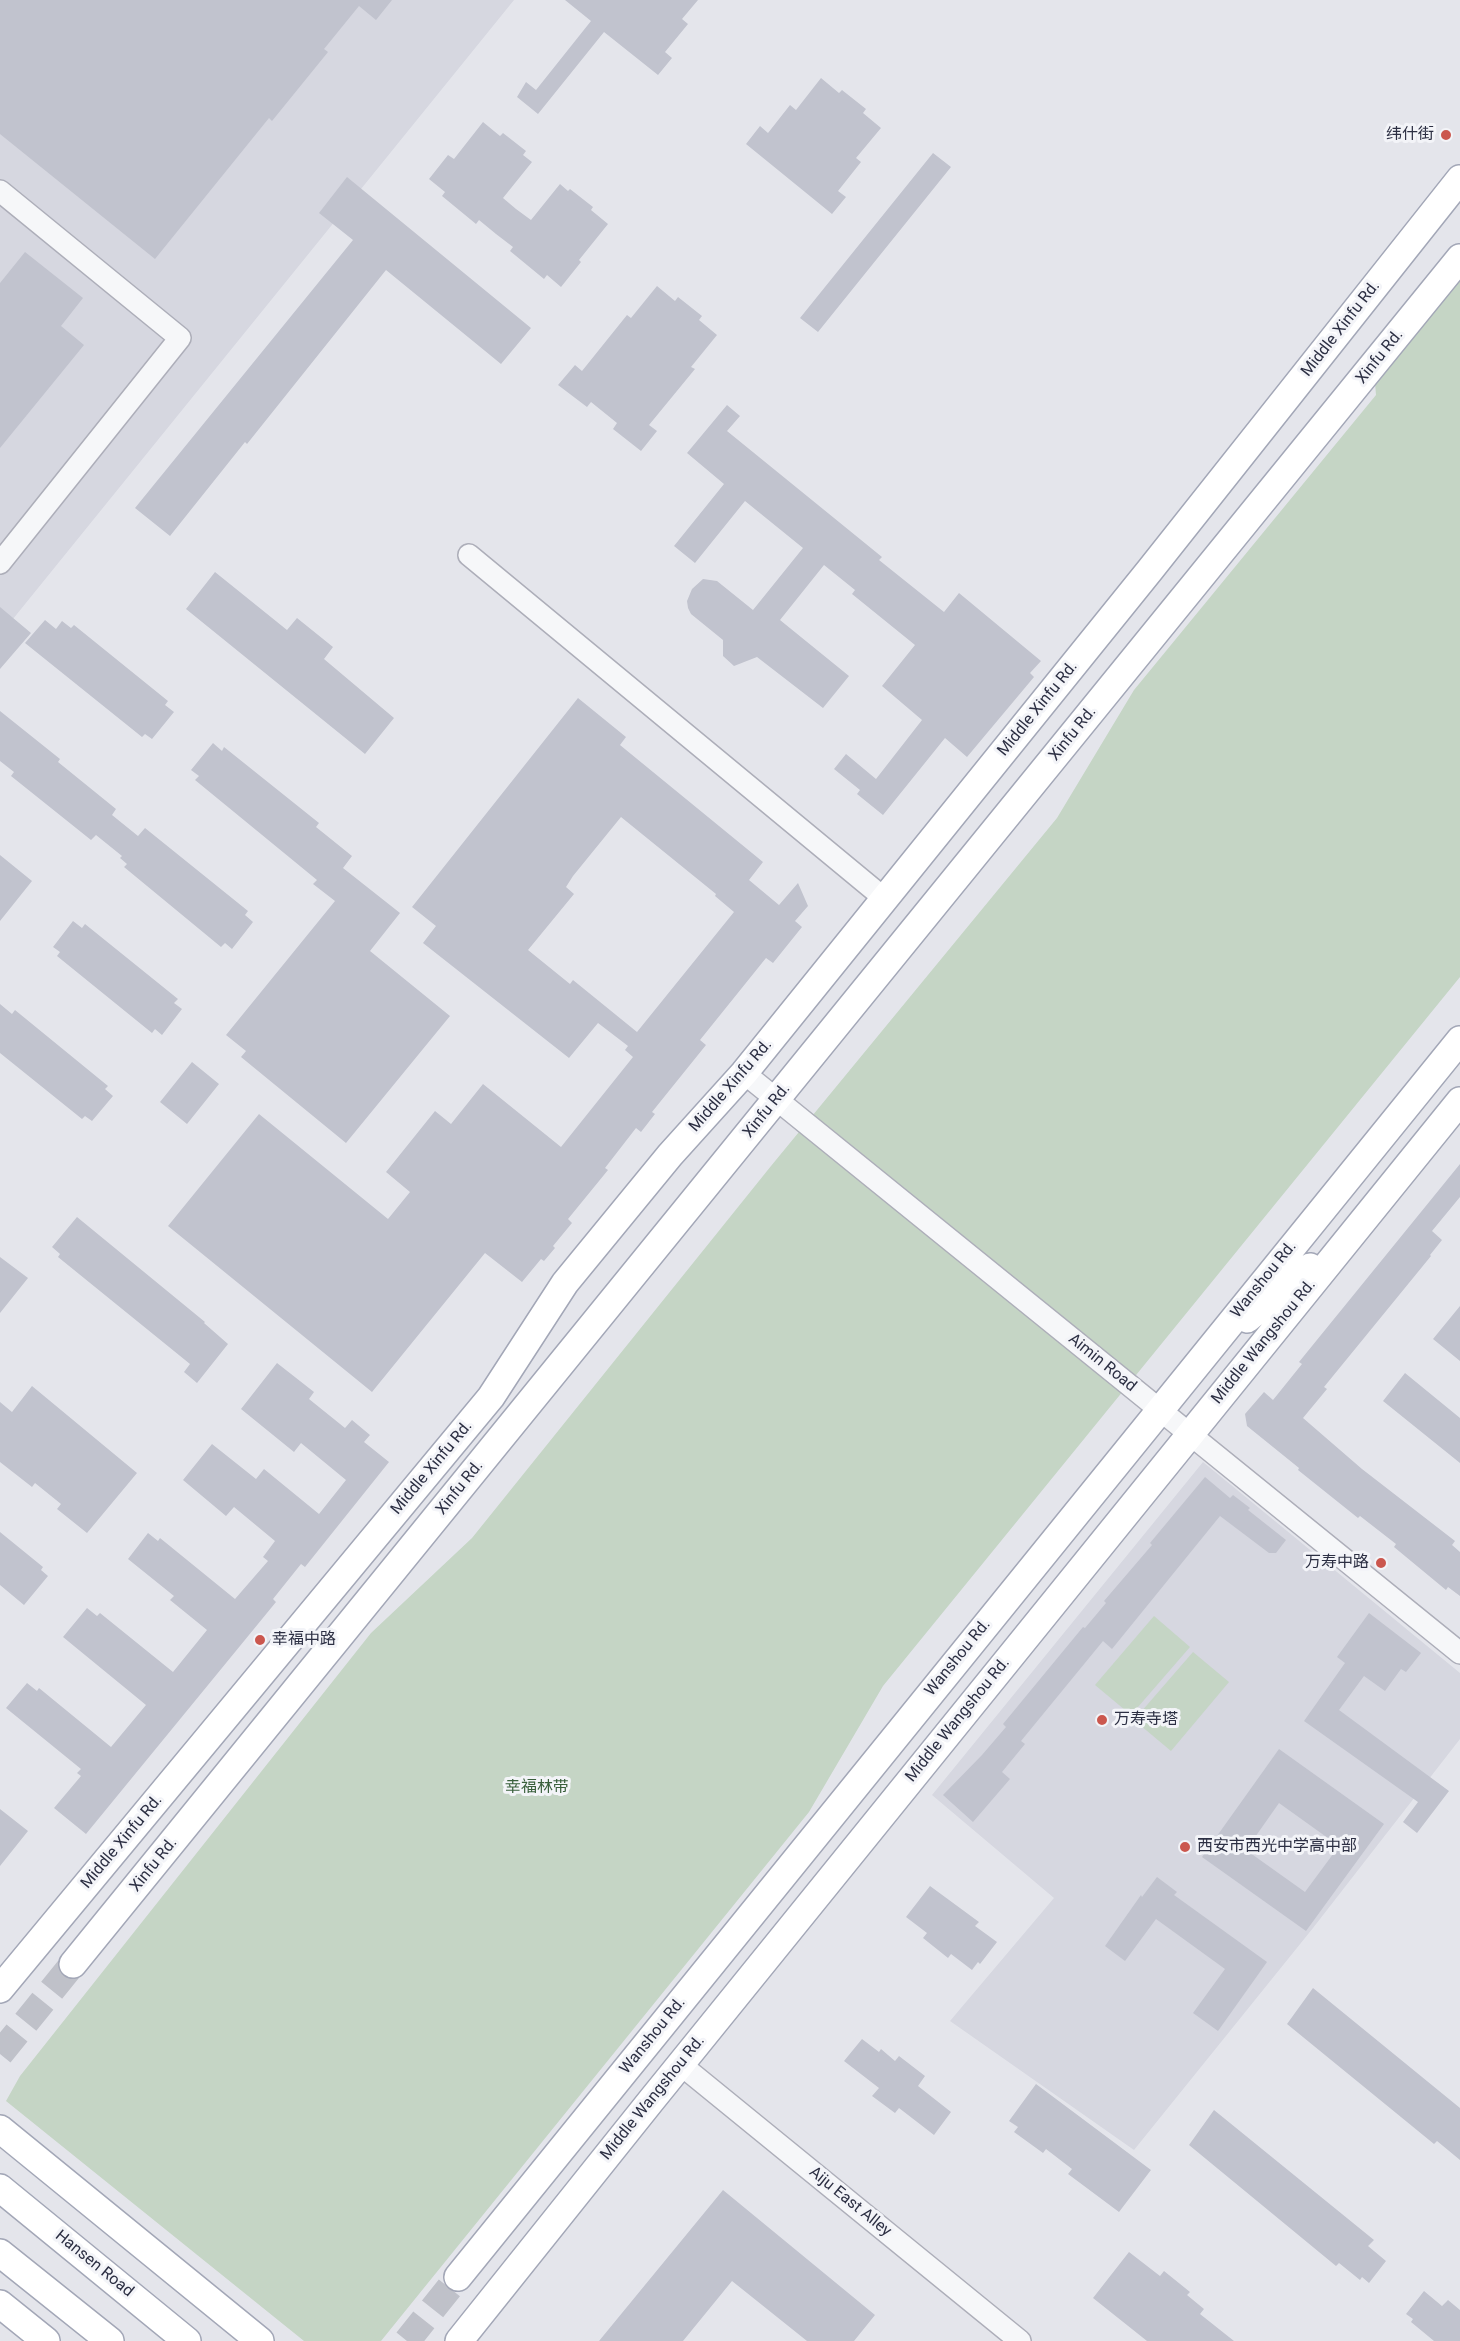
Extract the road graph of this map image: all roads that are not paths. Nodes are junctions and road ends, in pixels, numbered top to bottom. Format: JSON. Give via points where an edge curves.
{"nodes":[{"id":1,"x":1460,"y":179,"type":"edge"},
{"id":2,"x":0,"y":191,"type":"edge"},
{"id":3,"x":1460,"y":258,"type":"edge"},
{"id":4,"x":469,"y":555,"type":"dead end"},
{"id":5,"x":0,"y":563,"type":"edge"},
{"id":6,"x":885,"y":899,"type":"junction"},
{"id":7,"x":1460,"y":1040,"type":"edge"},
{"id":8,"x":744,"y":1073,"type":"junction"},
{"id":9,"x":776,"y":1099,"type":"junction"},
{"id":10,"x":1460,"y":1101,"type":"edge"},
{"id":11,"x":1352,"y":1234,"type":"junction"},
{"id":12,"x":1204,"y":1354,"type":"junction"},
{"id":13,"x":1159,"y":1409,"type":"junction"},
{"id":14,"x":1190,"y":1434,"type":"junction"},
{"id":15,"x":1460,"y":1653,"type":"edge"},
{"id":16,"x":74,"y":1964,"type":"tunnel mouth"},
{"id":17,"x":0,"y":1989,"type":"edge"},
{"id":18,"x":680,"y":2064,"type":"junction"},
{"id":19,"x":0,"y":2129,"type":"edge"},
{"id":20,"x":0,"y":2188,"type":"edge"},
{"id":21,"x":0,"y":2253,"type":"edge"},
{"id":22,"x":458,"y":2277,"type":"tunnel mouth"},
{"id":23,"x":0,"y":2304,"type":"edge"},
{"id":24,"x":46,"y":2341,"type":"edge"},
{"id":25,"x":110,"y":2341,"type":"edge"},
{"id":26,"x":187,"y":2341,"type":"edge"},
{"id":27,"x":261,"y":2341,"type":"edge"},
{"id":28,"x":459,"y":2341,"type":"edge"},
{"id":29,"x":1020,"y":2341,"type":"edge"}],
"edges":[{"from":1,"to":6,"type":"main road","name":"Middle Xinfu Rd."},
{"from":2,"to":5,"type":"street","via":[[180,338]]},
{"from":3,"to":9,"type":"main road","name":"Xinfu Rd."},
{"from":4,"to":6,"type":"street"},
{"from":6,"to":8,"type":"main road","name":"Middle Xinfu Rd."},
{"from":7,"to":12,"type":"main road","name":"Wanshou Rd."},
{"from":8,"to":9,"type":"street","name":"Aimin Road"},
{"from":8,"to":17,"type":"main road","name":"Middle Xinfu Rd.","via":[[670,1155],[565,1283],[491,1397]]},
{"from":9,"to":13,"type":"street","name":"Aimin Road"},
{"from":9,"to":16,"type":"main road","name":"Xinfu Rd."},
{"from":10,"to":11,"type":"main road","name":"Middle Wangshou Rd."},
{"from":11,"to":12,"type":"main road"},
{"from":11,"to":14,"type":"main road","name":"Middle Wangshou Rd."},
{"from":12,"to":13,"type":"main road","name":"Wanshou Rd."},
{"from":13,"to":14,"type":"street","name":"Aimin Road"},
{"from":13,"to":22,"type":"main road","name":"Wanshou Rd."},
{"from":14,"to":15,"type":"street","name":"Aimin Road"},
{"from":14,"to":18,"type":"main road","name":"Middle Wangshou Rd."},
{"from":18,"to":28,"type":"main road","name":"Middle Wangshou Rd."},
{"from":18,"to":29,"type":"street","name":"Aiju East Alley"},
{"from":19,"to":27,"type":"main road"},
{"from":20,"to":26,"type":"main road","name":"Hansen Road"},
{"from":21,"to":25,"type":"main road"},
{"from":23,"to":24,"type":"main road"}]}
